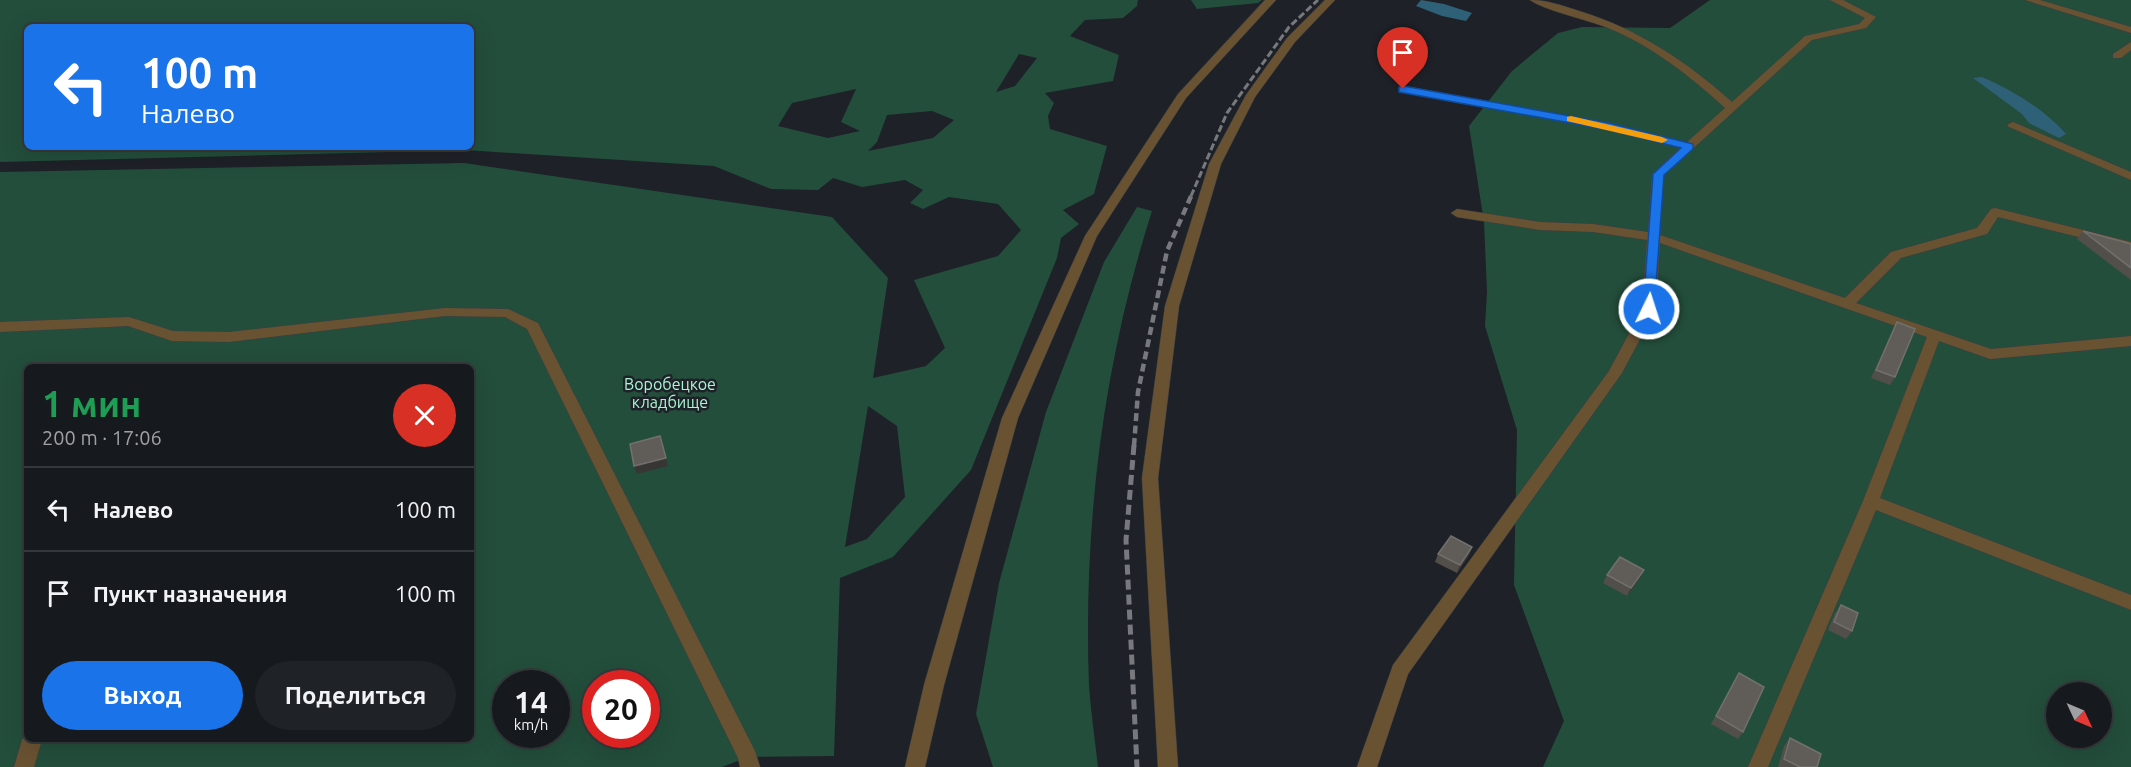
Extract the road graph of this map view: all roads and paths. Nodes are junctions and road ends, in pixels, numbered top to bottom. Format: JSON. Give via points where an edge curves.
{"nodes":[{"id":1,"x":1271,"y":0,"type":"edge"},
{"id":2,"x":1330,"y":0,"type":"edge"},
{"id":3,"x":1536,"y":0,"type":"edge"},
{"id":4,"x":1835,"y":0,"type":"edge"},
{"id":5,"x":2030,"y":0,"type":"edge"},
{"id":6,"x":2131,"y":30,"type":"edge"},
{"id":7,"x":2131,"y":45,"type":"edge"},
{"id":8,"x":2116,"y":56,"type":"dead end"},
{"id":9,"x":1403,"y":89,"type":"dead end"},
{"id":10,"x":1732,"y":108,"type":"junction"},
{"id":11,"x":2013,"y":125,"type":"dead end"},
{"id":12,"x":1689,"y":147,"type":"junction"},
{"id":13,"x":2131,"y":176,"type":"edge"},
{"id":14,"x":1457,"y":213,"type":"dead end"},
{"id":15,"x":1655,"y":237,"type":"junction"},
{"id":16,"x":2131,"y":246,"type":"edge"},
{"id":17,"x":1846,"y":305,"type":"junction"},
{"id":18,"x":0,"y":327,"type":"edge"},
{"id":19,"x":1934,"y":336,"type":"junction"},
{"id":20,"x":2131,"y":341,"type":"edge"},
{"id":21,"x":1871,"y":501,"type":"junction"},
{"id":22,"x":2131,"y":603,"type":"edge"},
{"id":23,"x":31,"y":742,"type":"edge"},
{"id":24,"x":24,"y":767,"type":"edge"},
{"id":25,"x":750,"y":767,"type":"edge"},
{"id":26,"x":915,"y":767,"type":"edge"},
{"id":27,"x":1168,"y":767,"type":"edge"},
{"id":28,"x":1367,"y":767,"type":"edge"},
{"id":29,"x":1758,"y":767,"type":"edge"}],
"edges":[{"from":1,"to":26,"type":"street","via":[[1182,96],[1092,236],[1010,418],[934,685]]},
{"from":2,"to":27,"type":"street","via":[[1291,40],[1250,97],[1215,164],[1172,306],[1150,478]]},
{"from":3,"to":10,"type":"street","via":[[1614,26],[1664,52],[1697,75]]},
{"from":4,"to":10,"type":"street","via":[[1871,17],[1862,26],[1809,38]]},
{"from":5,"to":6,"type":"street"},
{"from":7,"to":8,"type":"street"},
{"from":9,"to":12,"type":"street","via":[[1609,127]]},
{"from":10,"to":12,"type":"street"},
{"from":11,"to":13,"type":"street"},
{"from":12,"to":15,"type":"street","via":[[1658,174]]},
{"from":14,"to":15,"type":"street"},
{"from":15,"to":17,"type":"street"},
{"from":15,"to":28,"type":"street","via":[[1649,309],[1615,374],[1400,671]]},
{"from":16,"to":17,"type":"street","via":[[1995,212],[1982,231],[1896,255]]},
{"from":17,"to":19,"type":"street"},
{"from":18,"to":25,"type":"street","via":[[129,321],[172,336],[229,337],[445,312],[508,313],[533,326],[748,756]]},
{"from":19,"to":20,"type":"street","via":[[1990,354]]},
{"from":19,"to":21,"type":"street"},
{"from":21,"to":22,"type":"street"},
{"from":21,"to":29,"type":"street"},
{"from":23,"to":24,"type":"street"}]}
